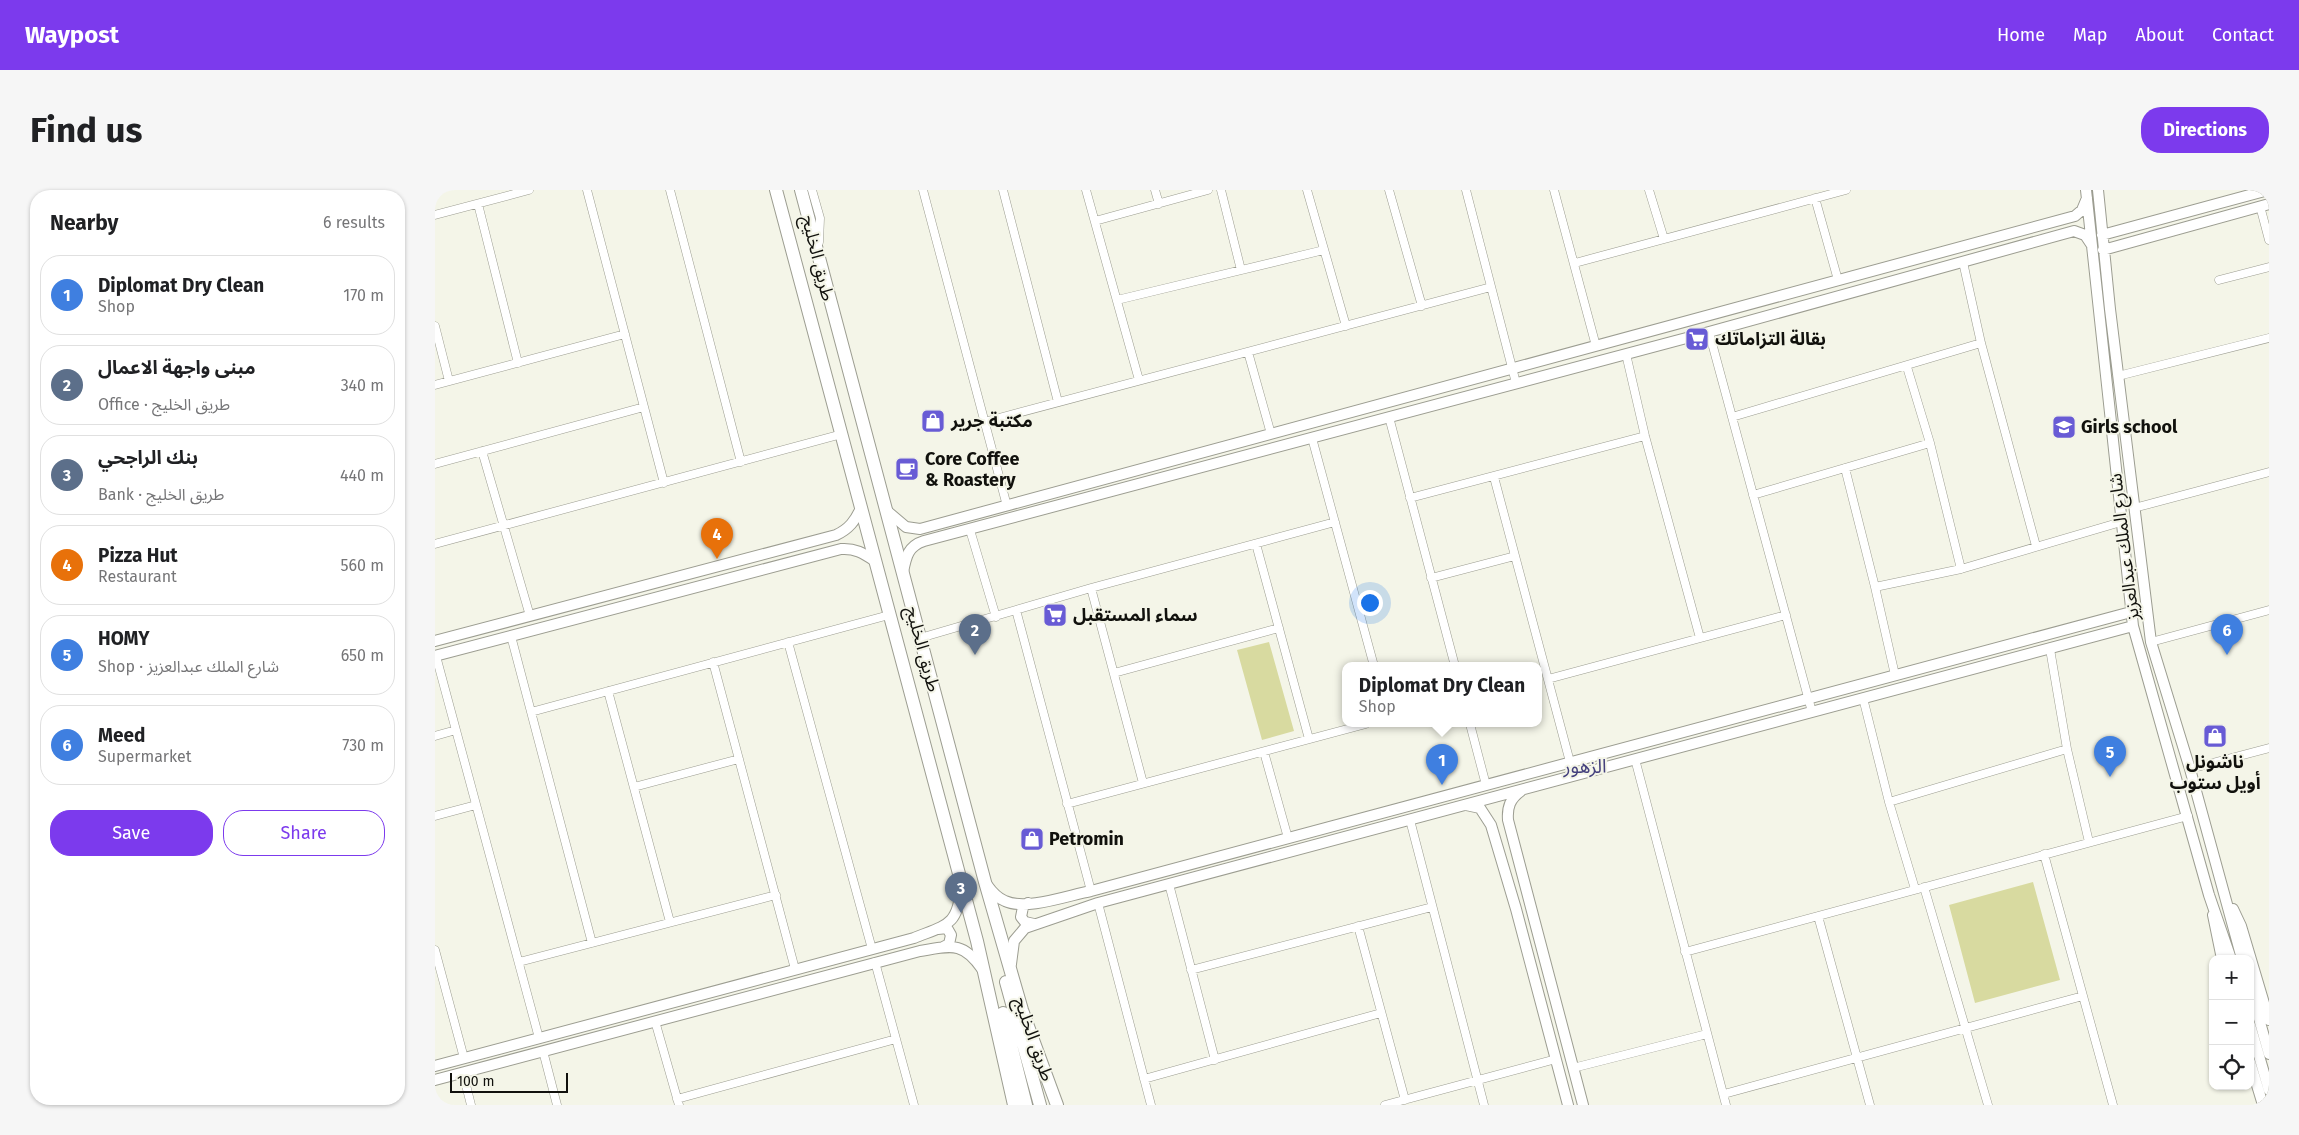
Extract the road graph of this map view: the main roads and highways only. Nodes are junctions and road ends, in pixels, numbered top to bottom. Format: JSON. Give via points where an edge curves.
{"nodes":[{"id":1,"x":776,"y":190,"type":"edge"},
{"id":2,"x":801,"y":190,"type":"edge"},
{"id":3,"x":992,"y":907,"type":"junction"},
{"id":4,"x":977,"y":941,"type":"junction"},
{"id":5,"x":1014,"y":1105,"type":"edge"},
{"id":6,"x":1026,"y":1105,"type":"edge"},
{"id":7,"x":1041,"y":1105,"type":"edge"},
{"id":8,"x":1057,"y":1105,"type":"edge"}],
"edges":[{"from":1,"to":4,"type":"main road","name":"طريق الخليج"},
{"from":2,"to":3,"type":"main road","name":"طريق الخليج"},
{"from":3,"to":7,"type":"main road","via":[[998,952]]},
{"from":3,"to":8,"type":"main road","name":"طريق الخليج","via":[[1022,1010]]},
{"from":4,"to":5,"type":"main road","name":"طريق الخليج"},
{"from":4,"to":6,"type":"main road","via":[[997,988]]}]}
